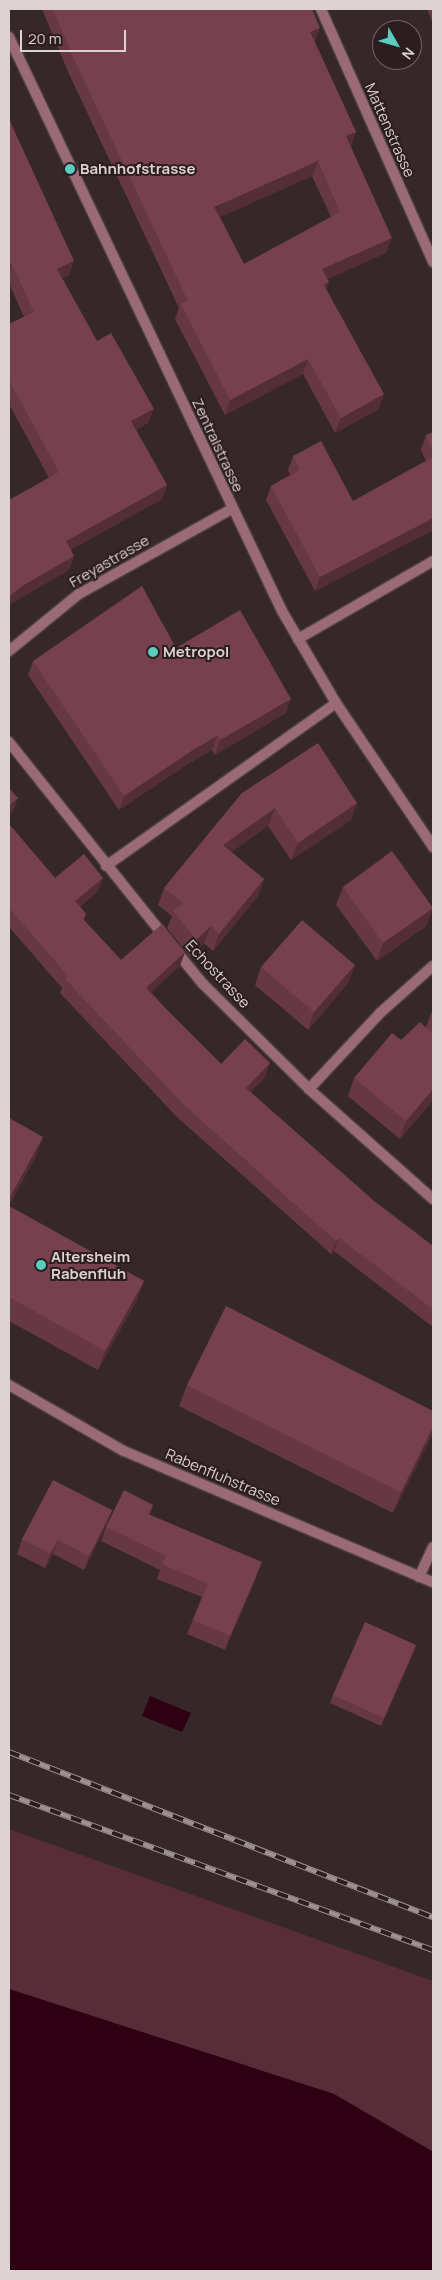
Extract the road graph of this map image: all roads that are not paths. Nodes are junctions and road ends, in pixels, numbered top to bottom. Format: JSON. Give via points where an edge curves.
{"nodes":[{"id":1,"x":321,"y":9,"type":"edge"},
{"id":2,"x":9,"y":37,"type":"edge"},
{"id":3,"x":433,"y":262,"type":"edge"},
{"id":4,"x":232,"y":509,"type":"junction"},
{"id":5,"x":433,"y":560,"type":"edge"},
{"id":6,"x":298,"y":639,"type":"junction"},
{"id":7,"x":9,"y":651,"type":"edge"},
{"id":8,"x":336,"y":703,"type":"junction"},
{"id":9,"x":9,"y":742,"type":"edge"},
{"id":10,"x":433,"y":847,"type":"edge"},
{"id":11,"x":106,"y":866,"type":"junction"},
{"id":12,"x":433,"y":966,"type":"edge"},
{"id":13,"x":309,"y":1089,"type":"junction"},
{"id":14,"x":433,"y":1199,"type":"edge"},
{"id":15,"x":9,"y":1385,"type":"edge"},
{"id":16,"x":433,"y":1547,"type":"edge"},
{"id":17,"x":419,"y":1577,"type":"junction"},
{"id":18,"x":433,"y":1582,"type":"edge"}],
"edges":[{"from":1,"to":3,"type":"street","name":"Mattenstrasse"},
{"from":2,"to":4,"type":"street","name":"Zentralstrasse"},
{"from":4,"to":6,"type":"street","name":"Zentralstrasse"},
{"from":4,"to":7,"type":"street","name":"Freyastrasse","via":[[79,594]]},
{"from":5,"to":6,"type":"street"},
{"from":6,"to":8,"type":"street","name":"Zentralstrasse"},
{"from":8,"to":10,"type":"street","name":"Zentralstrasse"},
{"from":8,"to":11,"type":"street"},
{"from":9,"to":11,"type":"street","name":"Echostrasse"},
{"from":11,"to":13,"type":"street","name":"Echostrasse","via":[[203,984]]},
{"from":12,"to":13,"type":"street","via":[[380,1013]]},
{"from":13,"to":14,"type":"street","name":"Echostrasse"},
{"from":15,"to":17,"type":"street","name":"Rabenfluhstrasse","via":[[124,1451]]},
{"from":16,"to":17,"type":"street"},
{"from":17,"to":18,"type":"street","name":"Rabenfluhstrasse"}]}
